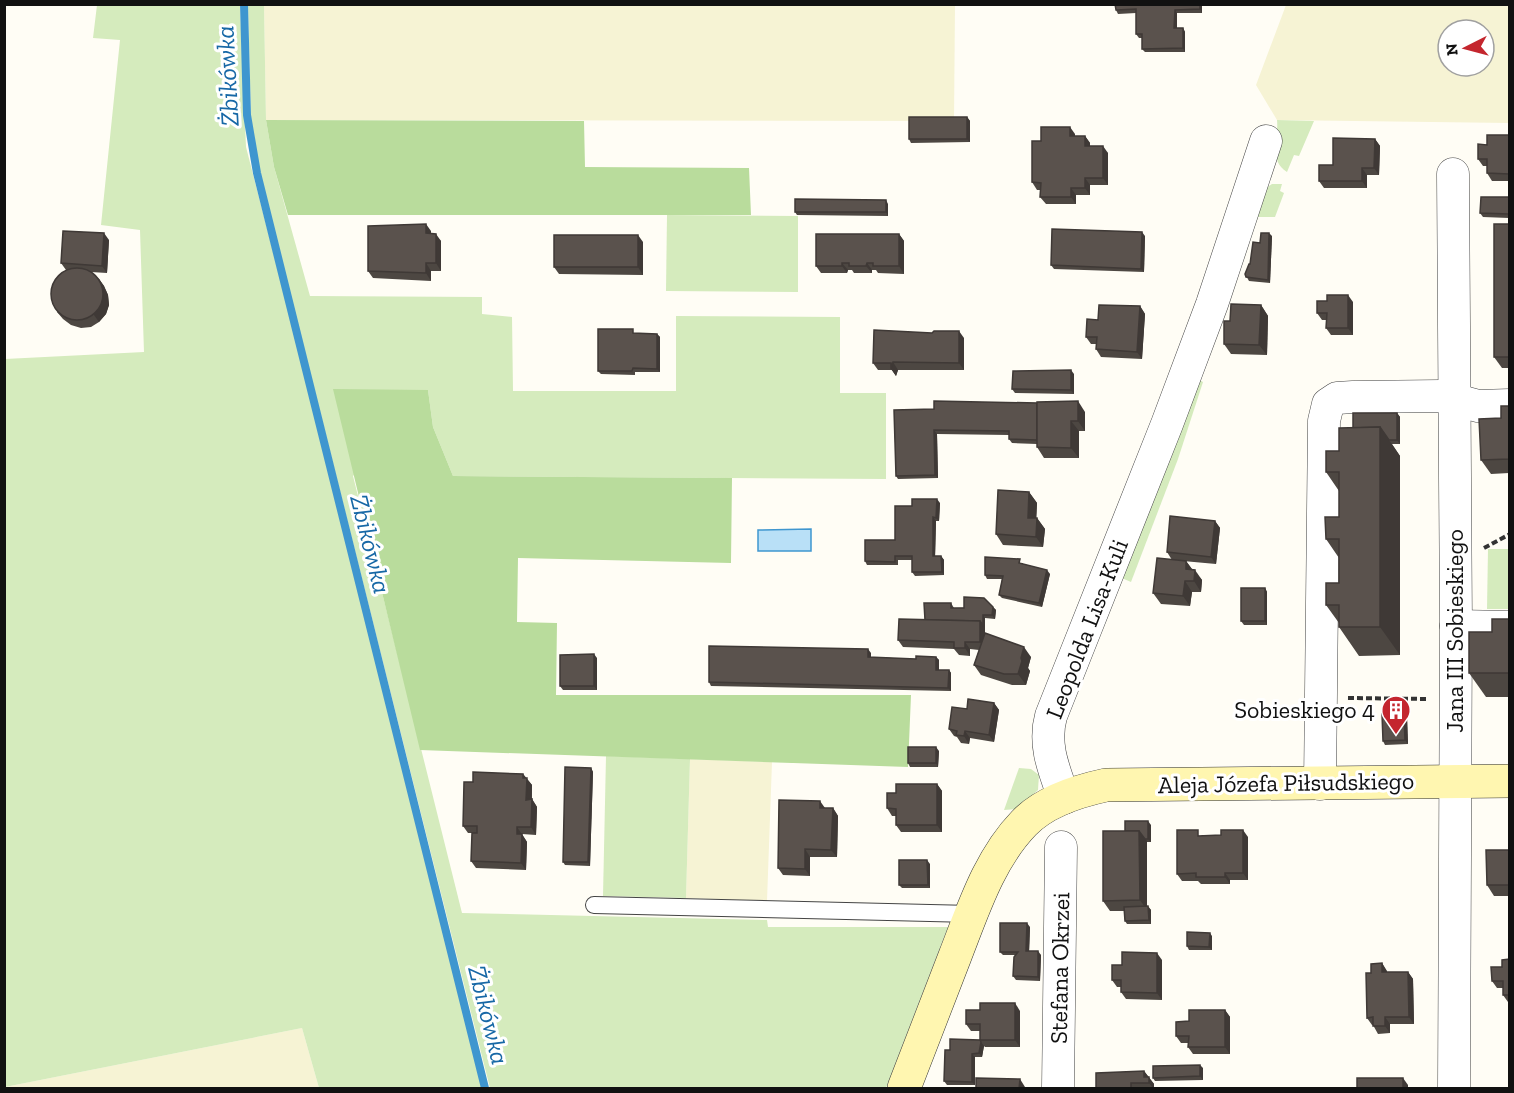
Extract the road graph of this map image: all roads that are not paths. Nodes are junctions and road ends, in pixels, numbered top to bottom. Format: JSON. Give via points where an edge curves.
{"nodes":[{"id":1,"x":1266,"y":141,"type":"dead end"},
{"id":2,"x":1453,"y":174,"type":"dead end"},
{"id":3,"x":1454,"y":401,"type":"junction"},
{"id":4,"x":1509,"y":405,"type":"edge"},
{"id":5,"x":1456,"y":626,"type":"junction"},
{"id":6,"x":1509,"y":627,"type":"edge"},
{"id":7,"x":1455,"y":780,"type":"junction"},
{"id":8,"x":1509,"y":781,"type":"edge"},
{"id":9,"x":1320,"y":784,"type":"junction"},
{"id":10,"x":1064,"y":798,"type":"junction"},
{"id":11,"x":1061,"y":847,"type":"dead end"},
{"id":12,"x":594,"y":905,"type":"dead end"},
{"id":13,"x":972,"y":914,"type":"junction"},
{"id":14,"x":904,"y":1089,"type":"edge"},
{"id":15,"x":1058,"y":1089,"type":"edge"},
{"id":16,"x":1454,"y":1089,"type":"edge"}],
"edges":[{"from":1,"to":10,"type":"street","name":"Leopolda Lisa-Kuli","via":[[1180,392],[1051,716],[1048,748]]},
{"from":2,"to":3,"type":"street","name":"Jana III Sobieskiego"},
{"from":3,"to":4,"type":"street","via":[[1478,406]]},
{"from":3,"to":5,"type":"street","name":"Jana III Sobieskiego"},
{"from":3,"to":9,"type":"street","via":[[1440,396],[1353,397],[1337,398],[1328,404],[1324,421]]},
{"from":5,"to":6,"type":"street"},
{"from":5,"to":7,"type":"street","name":"Jana III Sobieskiego"},
{"from":7,"to":8,"type":"street","name":"Aleja Józefa Piłsudskiego"},
{"from":7,"to":9,"type":"street","name":"Aleja Józefa Piłsudskiego"},
{"from":7,"to":16,"type":"street","name":"Jana III Sobieskiego"},
{"from":9,"to":10,"type":"street","name":"Aleja Józefa Piłsudskiego","via":[[1106,785]]},
{"from":10,"to":13,"type":"street","via":[[1024,822],[993,866]]},
{"from":11,"to":15,"type":"street","name":"Stefana Okrzei"},
{"from":12,"to":13,"type":"lane"},
{"from":13,"to":14,"type":"street"}]}
